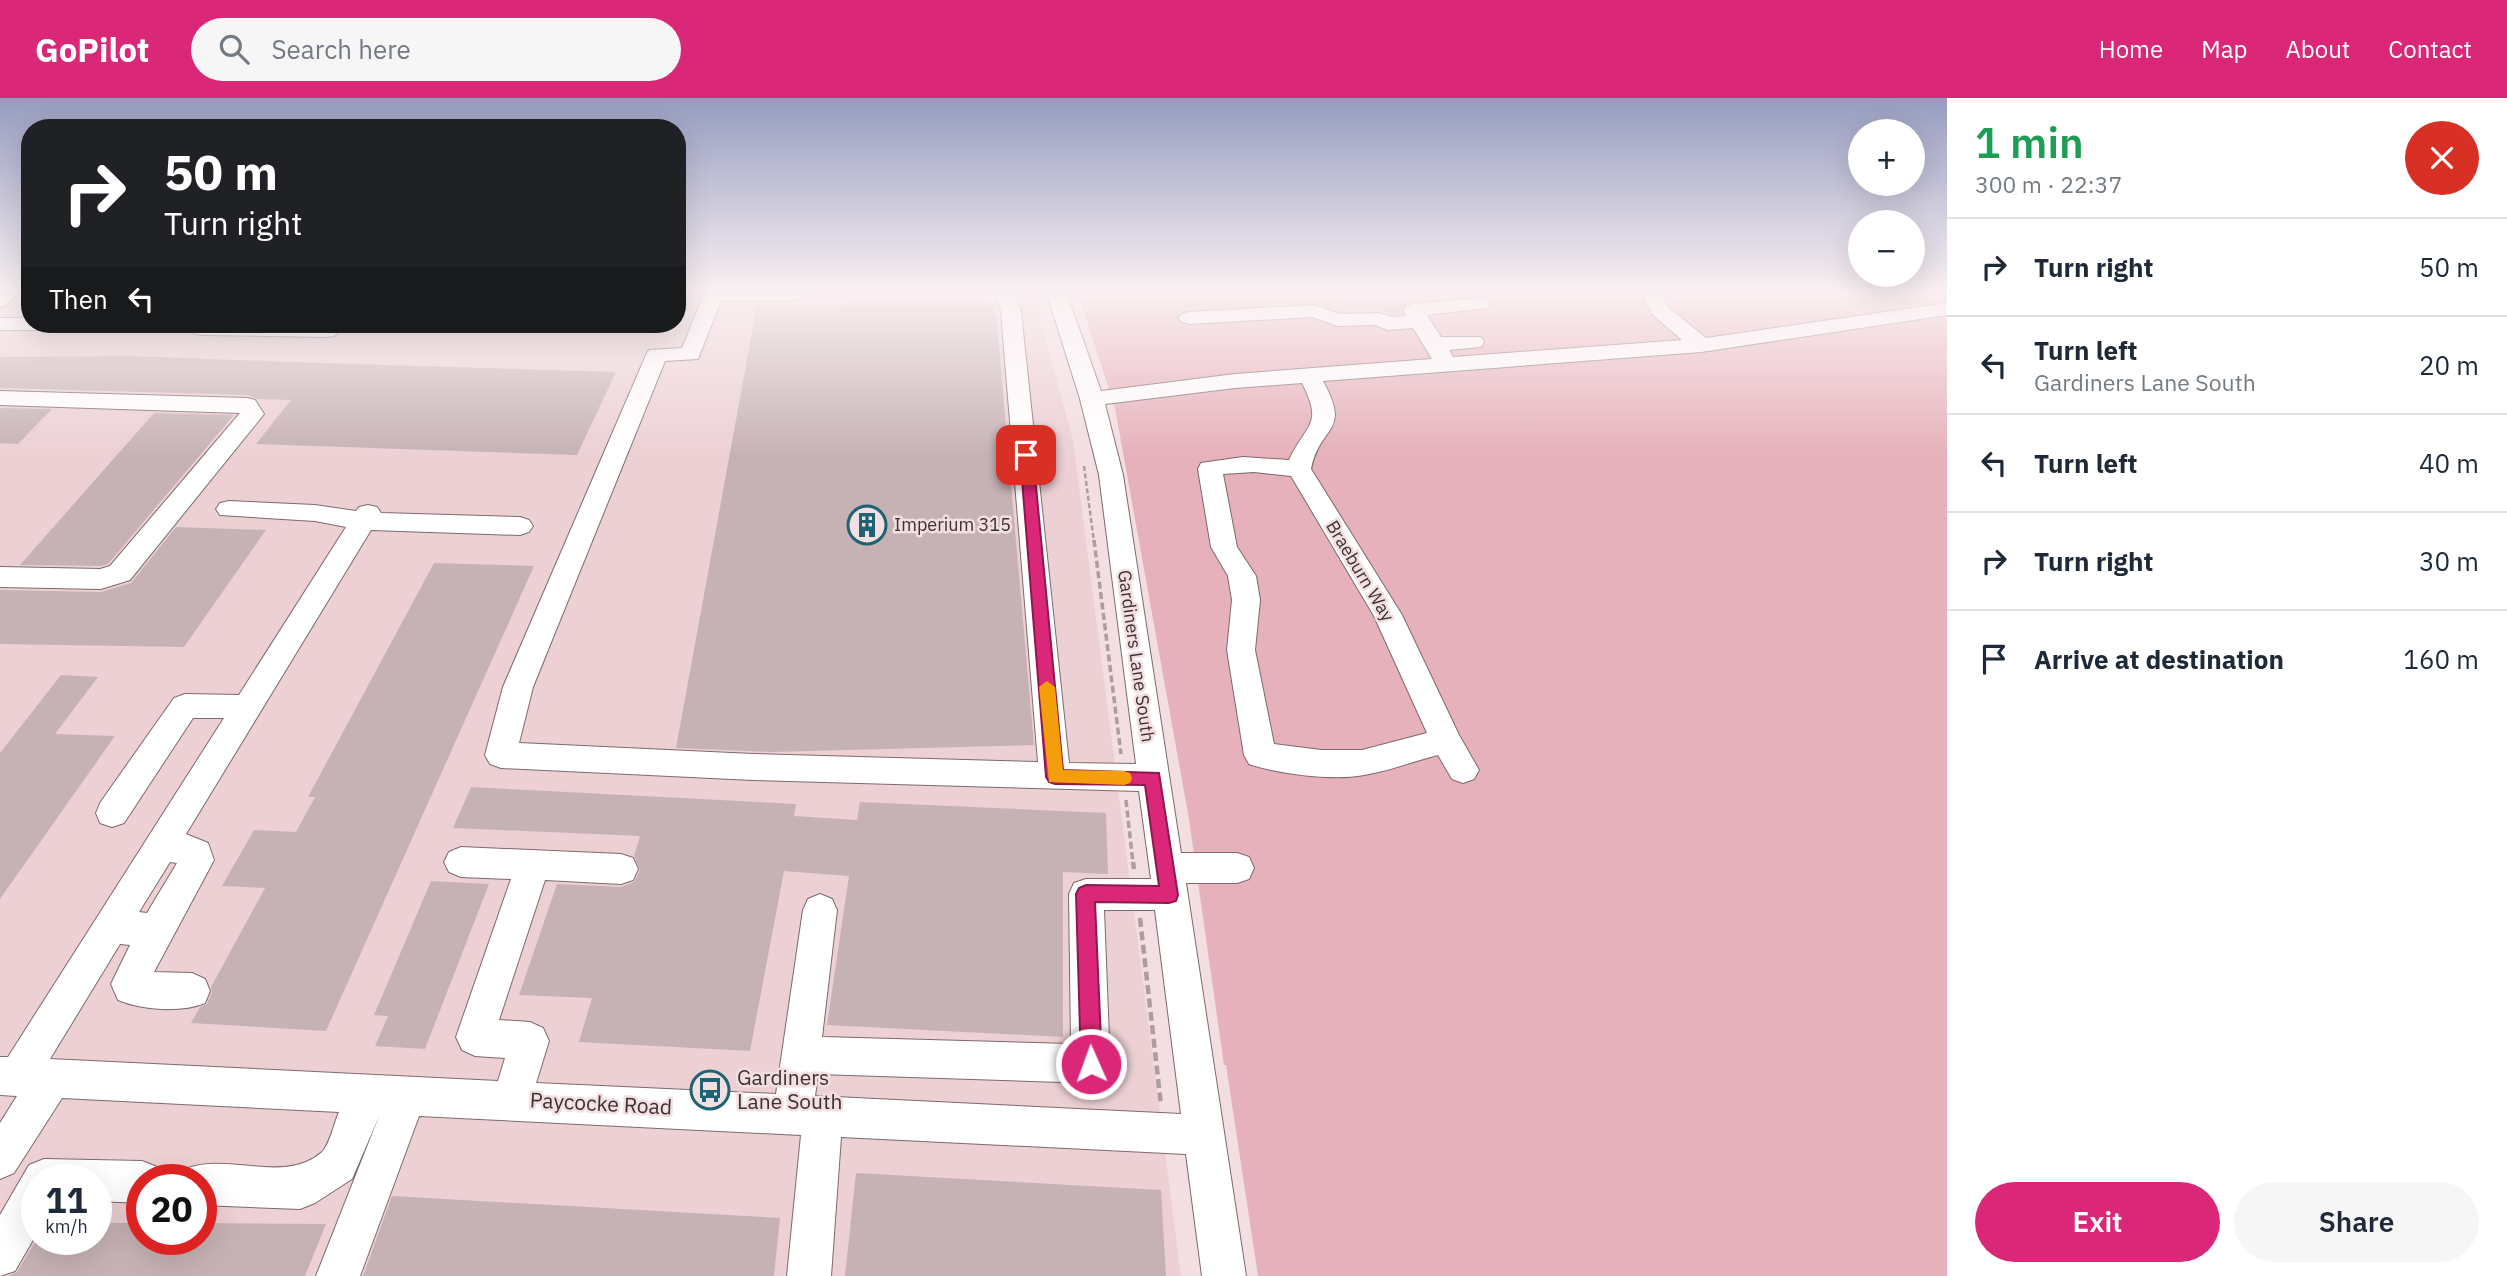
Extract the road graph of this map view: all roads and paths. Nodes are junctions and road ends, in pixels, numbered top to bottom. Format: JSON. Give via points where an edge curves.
{"nodes":[{"id":1,"x":694,"y":346,"type":"edge"},
{"id":2,"x":1015,"y":346,"type":"edge"},
{"id":3,"x":1074,"y":346,"type":"edge"},
{"id":4,"x":1435,"y":346,"type":"edge"},
{"id":5,"x":1689,"y":346,"type":"edge"},
{"id":6,"x":1447,"y":365,"type":"junction"},
{"id":7,"x":1309,"y":375,"type":"junction"},
{"id":8,"x":0,"y":397,"type":"edge"},
{"id":9,"x":1092,"y":399,"type":"junction"},
{"id":10,"x":1084,"y":464,"type":"dead end"},
{"id":11,"x":1299,"y":469,"type":"junction"},
{"id":12,"x":229,"y":509,"type":"dead end"},
{"id":13,"x":366,"y":517,"type":"junction"},
{"id":14,"x":520,"y":526,"type":"dead end"},
{"id":15,"x":0,"y":577,"type":"edge"},
{"id":16,"x":248,"y":707,"type":"junction"},
{"id":17,"x":1446,"y":740,"type":"junction"},
{"id":18,"x":1463,"y":770,"type":"dead end"},
{"id":19,"x":1055,"y":777,"type":"junction"},
{"id":20,"x":1138,"y":778,"type":"junction"},
{"id":21,"x":112,"y":813,"type":"dead end"},
{"id":22,"x":160,"y":847,"type":"junction"},
{"id":23,"x":461,"y":862,"type":"dead end"},
{"id":24,"x":533,"y":865,"type":"junction"},
{"id":25,"x":1237,"y":868,"type":"dead end"},
{"id":26,"x":621,"y":869,"type":"dead end"},
{"id":27,"x":1157,"y":886,"type":"junction"},
{"id":28,"x":820,"y":911,"type":"dead end"},
{"id":29,"x":110,"y":928,"type":"junction"},
{"id":30,"x":157,"y":929,"type":"junction"},
{"id":31,"x":192,"y":991,"type":"dead end"},
{"id":32,"x":800,"y":1055,"type":"junction"},
{"id":33,"x":23,"y":1077,"type":"edge"},
{"id":34,"x":366,"y":1093,"type":"junction"},
{"id":35,"x":407,"y":1095,"type":"junction"},
{"id":36,"x":511,"y":1100,"type":"junction"},
{"id":37,"x":808,"y":1114,"type":"junction"},
{"id":38,"x":1183,"y":1133,"type":"junction"},
{"id":39,"x":0,"y":1159,"type":"edge"},
{"id":40,"x":217,"y":1185,"type":"edge"},
{"id":41,"x":21,"y":1220,"type":"edge"},
{"id":42,"x":0,"y":1256,"type":"edge"},
{"id":43,"x":338,"y":1276,"type":"edge"},
{"id":44,"x":808,"y":1276,"type":"edge"},
{"id":45,"x":1224,"y":1276,"type":"edge"}],
"edges":[{"from":1,"to":19,"type":"street","via":[[691,354],[657,355],[518,687],[501,755]]},
{"from":2,"to":19,"type":"street"},
{"from":3,"to":9,"type":"street","name":"Gardiners Lane South"},
{"from":4,"to":6,"type":"street"},
{"from":5,"to":6,"type":"street"},
{"from":6,"to":7,"type":"street"},
{"from":7,"to":9,"type":"street"},
{"from":7,"to":11,"type":"street","via":[[1325,410],[1325,421],[1299,461]]},
{"from":8,"to":15,"type":"street","via":[[247,405],[252,414],[120,573],[101,579]]},
{"from":9,"to":20,"type":"street","name":"Gardiners Lane South","via":[[1111,475]]},
{"from":10,"to":20,"type":"path"},
{"from":11,"to":17,"type":"street","name":"Braeburn Way","via":[[1388,615]]},
{"from":11,"to":17,"type":"street","via":[[1244,464],[1210,469],[1224,547],[1242,576],[1246,600],[1241,650],[1260,755],[1362,763]]},
{"from":12,"to":13,"type":"street"},
{"from":13,"to":14,"type":"street"},
{"from":13,"to":16,"type":"street"},
{"from":16,"to":21,"type":"street","via":[[185,706]]},
{"from":16,"to":22,"type":"street"},
{"from":17,"to":18,"type":"street","name":"Braeburn Way"},
{"from":19,"to":20,"type":"street"},
{"from":20,"to":27,"type":"street","name":"Gardiners Lane South"},
{"from":20,"to":27,"type":"path"},
{"from":22,"to":29,"type":"street"},
{"from":22,"to":30,"type":"street","via":[[189,849],[196,852],[197,860]]},
{"from":23,"to":24,"type":"street"},
{"from":24,"to":26,"type":"street"},
{"from":24,"to":36,"type":"street","via":[[475,1037],[530,1041]]},
{"from":25,"to":27,"type":"street"},
{"from":27,"to":32,"type":"street","via":[[1086,894],[1091,1064]]},
{"from":27,"to":38,"type":"street","name":"Gardiners Lane South"},
{"from":27,"to":38,"type":"path"},
{"from":28,"to":32,"type":"street"},
{"from":29,"to":30,"type":"street"},
{"from":29,"to":33,"type":"street"},
{"from":30,"to":31,"type":"street","via":[[132,974],[131,988]]},
{"from":32,"to":37,"type":"street"},
{"from":33,"to":34,"type":"street","name":"Paycocke Road"},
{"from":33,"to":39,"type":"street"},
{"from":34,"to":35,"type":"street","name":"Paycocke Road"},
{"from":34,"to":40,"type":"street","via":[[338,1165],[300,1188]]},
{"from":35,"to":36,"type":"street","name":"Paycocke Road"},
{"from":35,"to":43,"type":"street"},
{"from":36,"to":37,"type":"street","name":"Paycocke Road"},
{"from":37,"to":38,"type":"street","name":"Paycocke Road"},
{"from":37,"to":44,"type":"street"},
{"from":38,"to":45,"type":"street","name":"Gardiners Lane South"},
{"from":41,"to":42,"type":"street"}]}
